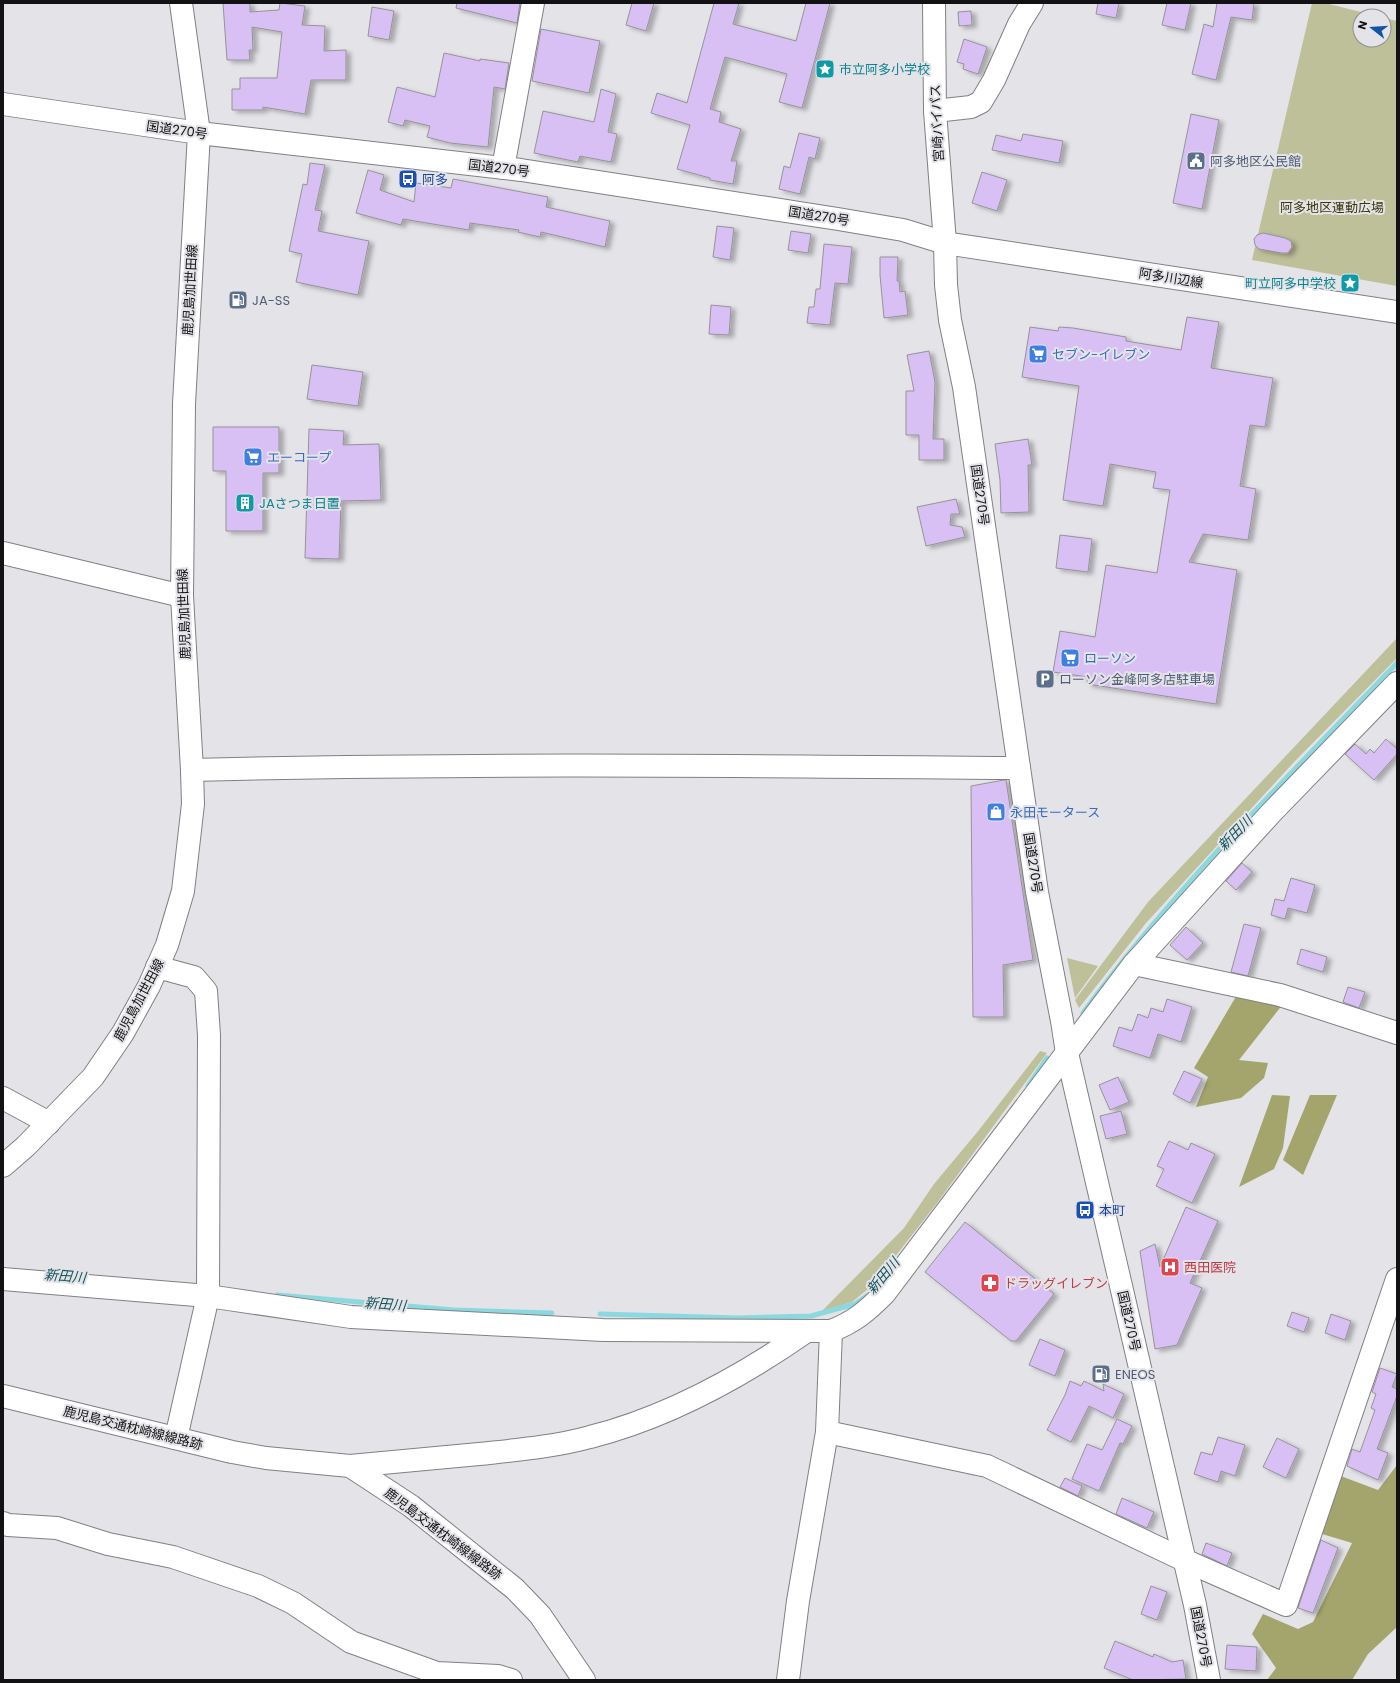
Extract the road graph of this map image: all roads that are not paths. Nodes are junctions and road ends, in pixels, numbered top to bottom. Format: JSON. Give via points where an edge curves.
{"nodes":[{"id":1,"x":181,"y":3,"type":"edge"},
{"id":2,"x":533,"y":3,"type":"edge"},
{"id":3,"x":934,"y":3,"type":"edge"},
{"id":4,"x":1032,"y":3,"type":"edge"},
{"id":5,"x":3,"y":104,"type":"edge"},
{"id":6,"x":935,"y":111,"type":"junction"},
{"id":7,"x":199,"y":133,"type":"junction"},
{"id":8,"x":503,"y":168,"type":"junction"},
{"id":9,"x":945,"y":243,"type":"junction"},
{"id":10,"x":1397,"y":312,"type":"edge"},
{"id":11,"x":3,"y":553,"type":"edge"},
{"id":12,"x":182,"y":596,"type":"junction"},
{"id":13,"x":1397,"y":683,"type":"edge"},
{"id":14,"x":1019,"y":768,"type":"junction"},
{"id":15,"x":192,"y":770,"type":"junction"},
{"id":16,"x":1134,"y":964,"type":"junction"},
{"id":17,"x":157,"y":966,"type":"junction"},
{"id":18,"x":1397,"y":1033,"type":"edge"},
{"id":19,"x":1067,"y":1053,"type":"junction"},
{"id":20,"x":3,"y":1098,"type":"edge"},
{"id":21,"x":49,"y":1123,"type":"junction"},
{"id":22,"x":3,"y":1166,"type":"edge"},
{"id":23,"x":3,"y":1279,"type":"edge"},
{"id":24,"x":1397,"y":1279,"type":"edge"},
{"id":25,"x":208,"y":1296,"type":"junction"},
{"id":26,"x":807,"y":1331,"type":"junction"},
{"id":27,"x":831,"y":1331,"type":"junction"},
{"id":28,"x":3,"y":1396,"type":"edge"},
{"id":29,"x":827,"y":1432,"type":"junction"},
{"id":30,"x":176,"y":1438,"type":"junction"},
{"id":31,"x":350,"y":1466,"type":"junction"},
{"id":32,"x":3,"y":1523,"type":"edge"},
{"id":33,"x":1184,"y":1560,"type":"junction"},
{"id":34,"x":511,"y":1680,"type":"edge"},
{"id":35,"x":584,"y":1680,"type":"edge"},
{"id":36,"x":788,"y":1680,"type":"edge"},
{"id":37,"x":1209,"y":1680,"type":"edge"}],
"edges":[{"from":1,"to":7,"type":"main road","name":"鹿児島加世田線"},
{"from":2,"to":8,"type":"main road"},
{"from":3,"to":6,"type":"main road","name":"宮崎バイパス"},
{"from":4,"to":6,"type":"main road","via":[[981,102],[971,107]]},
{"from":5,"to":7,"type":"main road","name":"国道270号"},
{"from":6,"to":9,"type":"main road","name":"宮崎バイパス"},
{"from":7,"to":8,"type":"main road","name":"国道270号"},
{"from":7,"to":12,"type":"main road","name":"鹿児島加世田線","via":[[184,404]]},
{"from":8,"to":9,"type":"main road","name":"国道270号","via":[[904,230]]},
{"from":9,"to":10,"type":"main road","name":"阿多川辺線"},
{"from":9,"to":14,"type":"main road","name":"国道270号","via":[[950,320],[964,387]]},
{"from":11,"to":12,"type":"main road"},
{"from":12,"to":15,"type":"main road","name":"鹿児島加世田線"},
{"from":13,"to":16,"type":"main road","via":[[1282,802]]},
{"from":14,"to":15,"type":"main road","via":[[769,766]]},
{"from":14,"to":19,"type":"main road","name":"国道270号"},
{"from":15,"to":17,"type":"main road","name":"鹿児島加世田線","via":[[192,812],[183,891],[167,945]]},
{"from":16,"to":18,"type":"main road","via":[[1280,995]]},
{"from":16,"to":19,"type":"main road"},
{"from":17,"to":21,"type":"main road","name":"鹿児島加世田線","via":[[123,1033],[93,1077]]},
{"from":17,"to":25,"type":"main road","via":[[194,978],[206,991]]},
{"from":19,"to":27,"type":"main road","via":[[884,1294],[863,1315]]},
{"from":19,"to":33,"type":"main road","name":"国道270号"},
{"from":20,"to":21,"type":"main road"},
{"from":21,"to":22,"type":"main road","name":"鹿児島加世田線"},
{"from":23,"to":25,"type":"main road"},
{"from":24,"to":33,"type":"main road","via":[[1286,1605]]},
{"from":25,"to":26,"type":"main road","via":[[351,1316],[602,1330]]},
{"from":25,"to":30,"type":"main road"},
{"from":26,"to":27,"type":"main road"},
{"from":26,"to":31,"type":"main road","via":[[783,1348],[694,1399],[645,1420],[590,1438],[529,1449]]},
{"from":27,"to":29,"type":"main road"},
{"from":28,"to":30,"type":"main road","name":"鹿児島交通枕崎線線路跡"},
{"from":29,"to":33,"type":"main road","via":[[987,1466]]},
{"from":29,"to":36,"type":"main road","via":[[798,1601]]},
{"from":30,"to":31,"type":"main road","name":"鹿児島交通枕崎線線路跡","via":[[266,1458]]},
{"from":31,"to":35,"type":"main road","name":"鹿児島交通枕崎線線路跡","via":[[411,1506],[514,1589],[540,1615]]},
{"from":32,"to":34,"type":"main road","via":[[57,1528],[108,1544],[173,1557],[258,1586],[293,1603],[358,1645],[437,1673],[498,1676]]},
{"from":33,"to":37,"type":"main road","name":"国道270号"}]}
